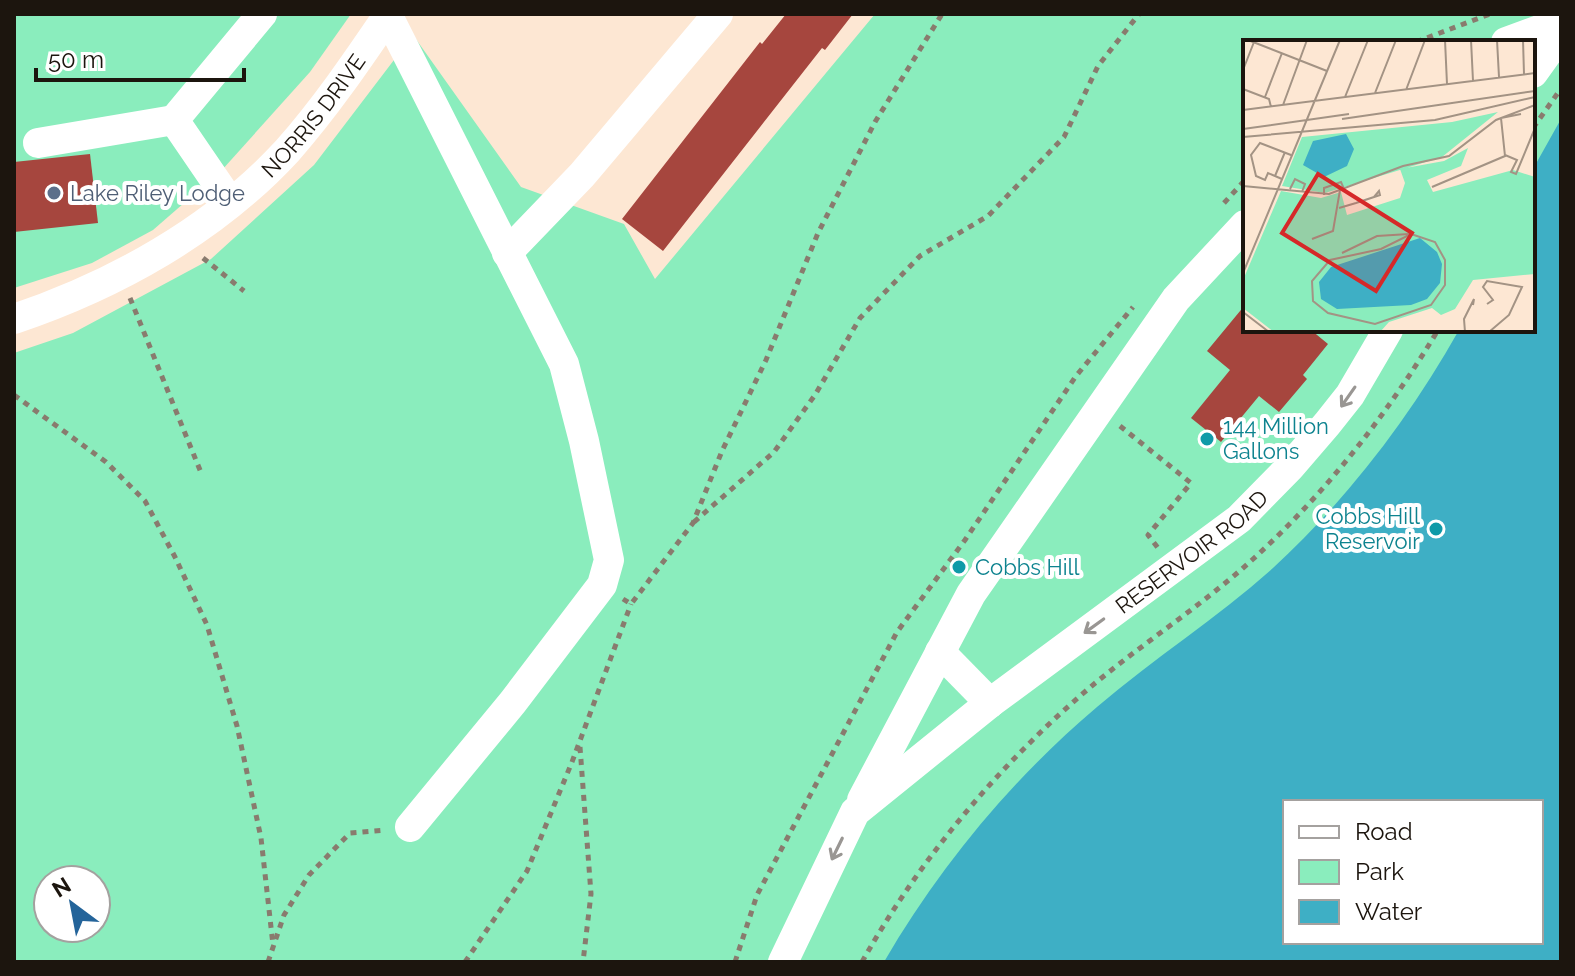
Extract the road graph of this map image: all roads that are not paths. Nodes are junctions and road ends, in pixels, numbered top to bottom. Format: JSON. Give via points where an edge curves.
{"nodes":[{"id":1,"x":262,"y":14,"type":"edge"},
{"id":2,"x":718,"y":14,"type":"edge"},
{"id":3,"x":388,"y":15,"type":"edge"},
{"id":4,"x":1561,"y":22,"type":"edge"},
{"id":5,"x":1561,"y":34,"type":"edge"},
{"id":6,"x":1512,"y":40,"type":"edge"},
{"id":7,"x":1535,"y":70,"type":"edge"},
{"id":8,"x":174,"y":120,"type":"junction"},
{"id":9,"x":38,"y":143,"type":"dead end"},
{"id":10,"x":230,"y":202,"type":"junction"},
{"id":11,"x":1243,"y":227,"type":"edge"},
{"id":12,"x":507,"y":253,"type":"junction"},
{"id":13,"x":14,"y":319,"type":"edge"},
{"id":14,"x":1387,"y":332,"type":"edge"},
{"id":15,"x":940,"y":652,"type":"junction"},
{"id":16,"x":990,"y":703,"type":"junction"},
{"id":17,"x":855,"y":812,"type":"junction"},
{"id":18,"x":410,"y":827,"type":"road end"},
{"id":19,"x":783,"y":962,"type":"edge"}],
"edges":[{"from":1,"to":8,"type":"street"},
{"from":2,"to":12,"type":"street","via":[[582,175]]},
{"from":3,"to":10,"type":"street","name":"NORRIS DRIVE","via":[[335,93],[286,151]]},
{"from":3,"to":12,"type":"street"},
{"from":4,"to":6,"type":"street"},
{"from":5,"to":7,"type":"street"},
{"from":8,"to":9,"type":"street"},
{"from":8,"to":10,"type":"street"},
{"from":10,"to":13,"type":"street","name":"NORRIS DRIVE","via":[[180,240],[120,275]]},
{"from":11,"to":15,"type":"street","name":"RESERVOIR ROAD","via":[[1176,299],[971,594]]},
{"from":12,"to":18,"type":"street","via":[[564,364],[609,560],[602,585]]},
{"from":14,"to":16,"type":"street","name":"RESERVOIR ROAD","one_way":true,"via":[[1350,395],[1239,519]]},
{"from":15,"to":16,"type":"street"},
{"from":15,"to":17,"type":"street","name":"RESERVOIR ROAD"},
{"from":16,"to":17,"type":"street","name":"RESERVOIR ROAD"},
{"from":17,"to":19,"type":"street","name":"RESERVOIR ROAD","one_way":true}]}
